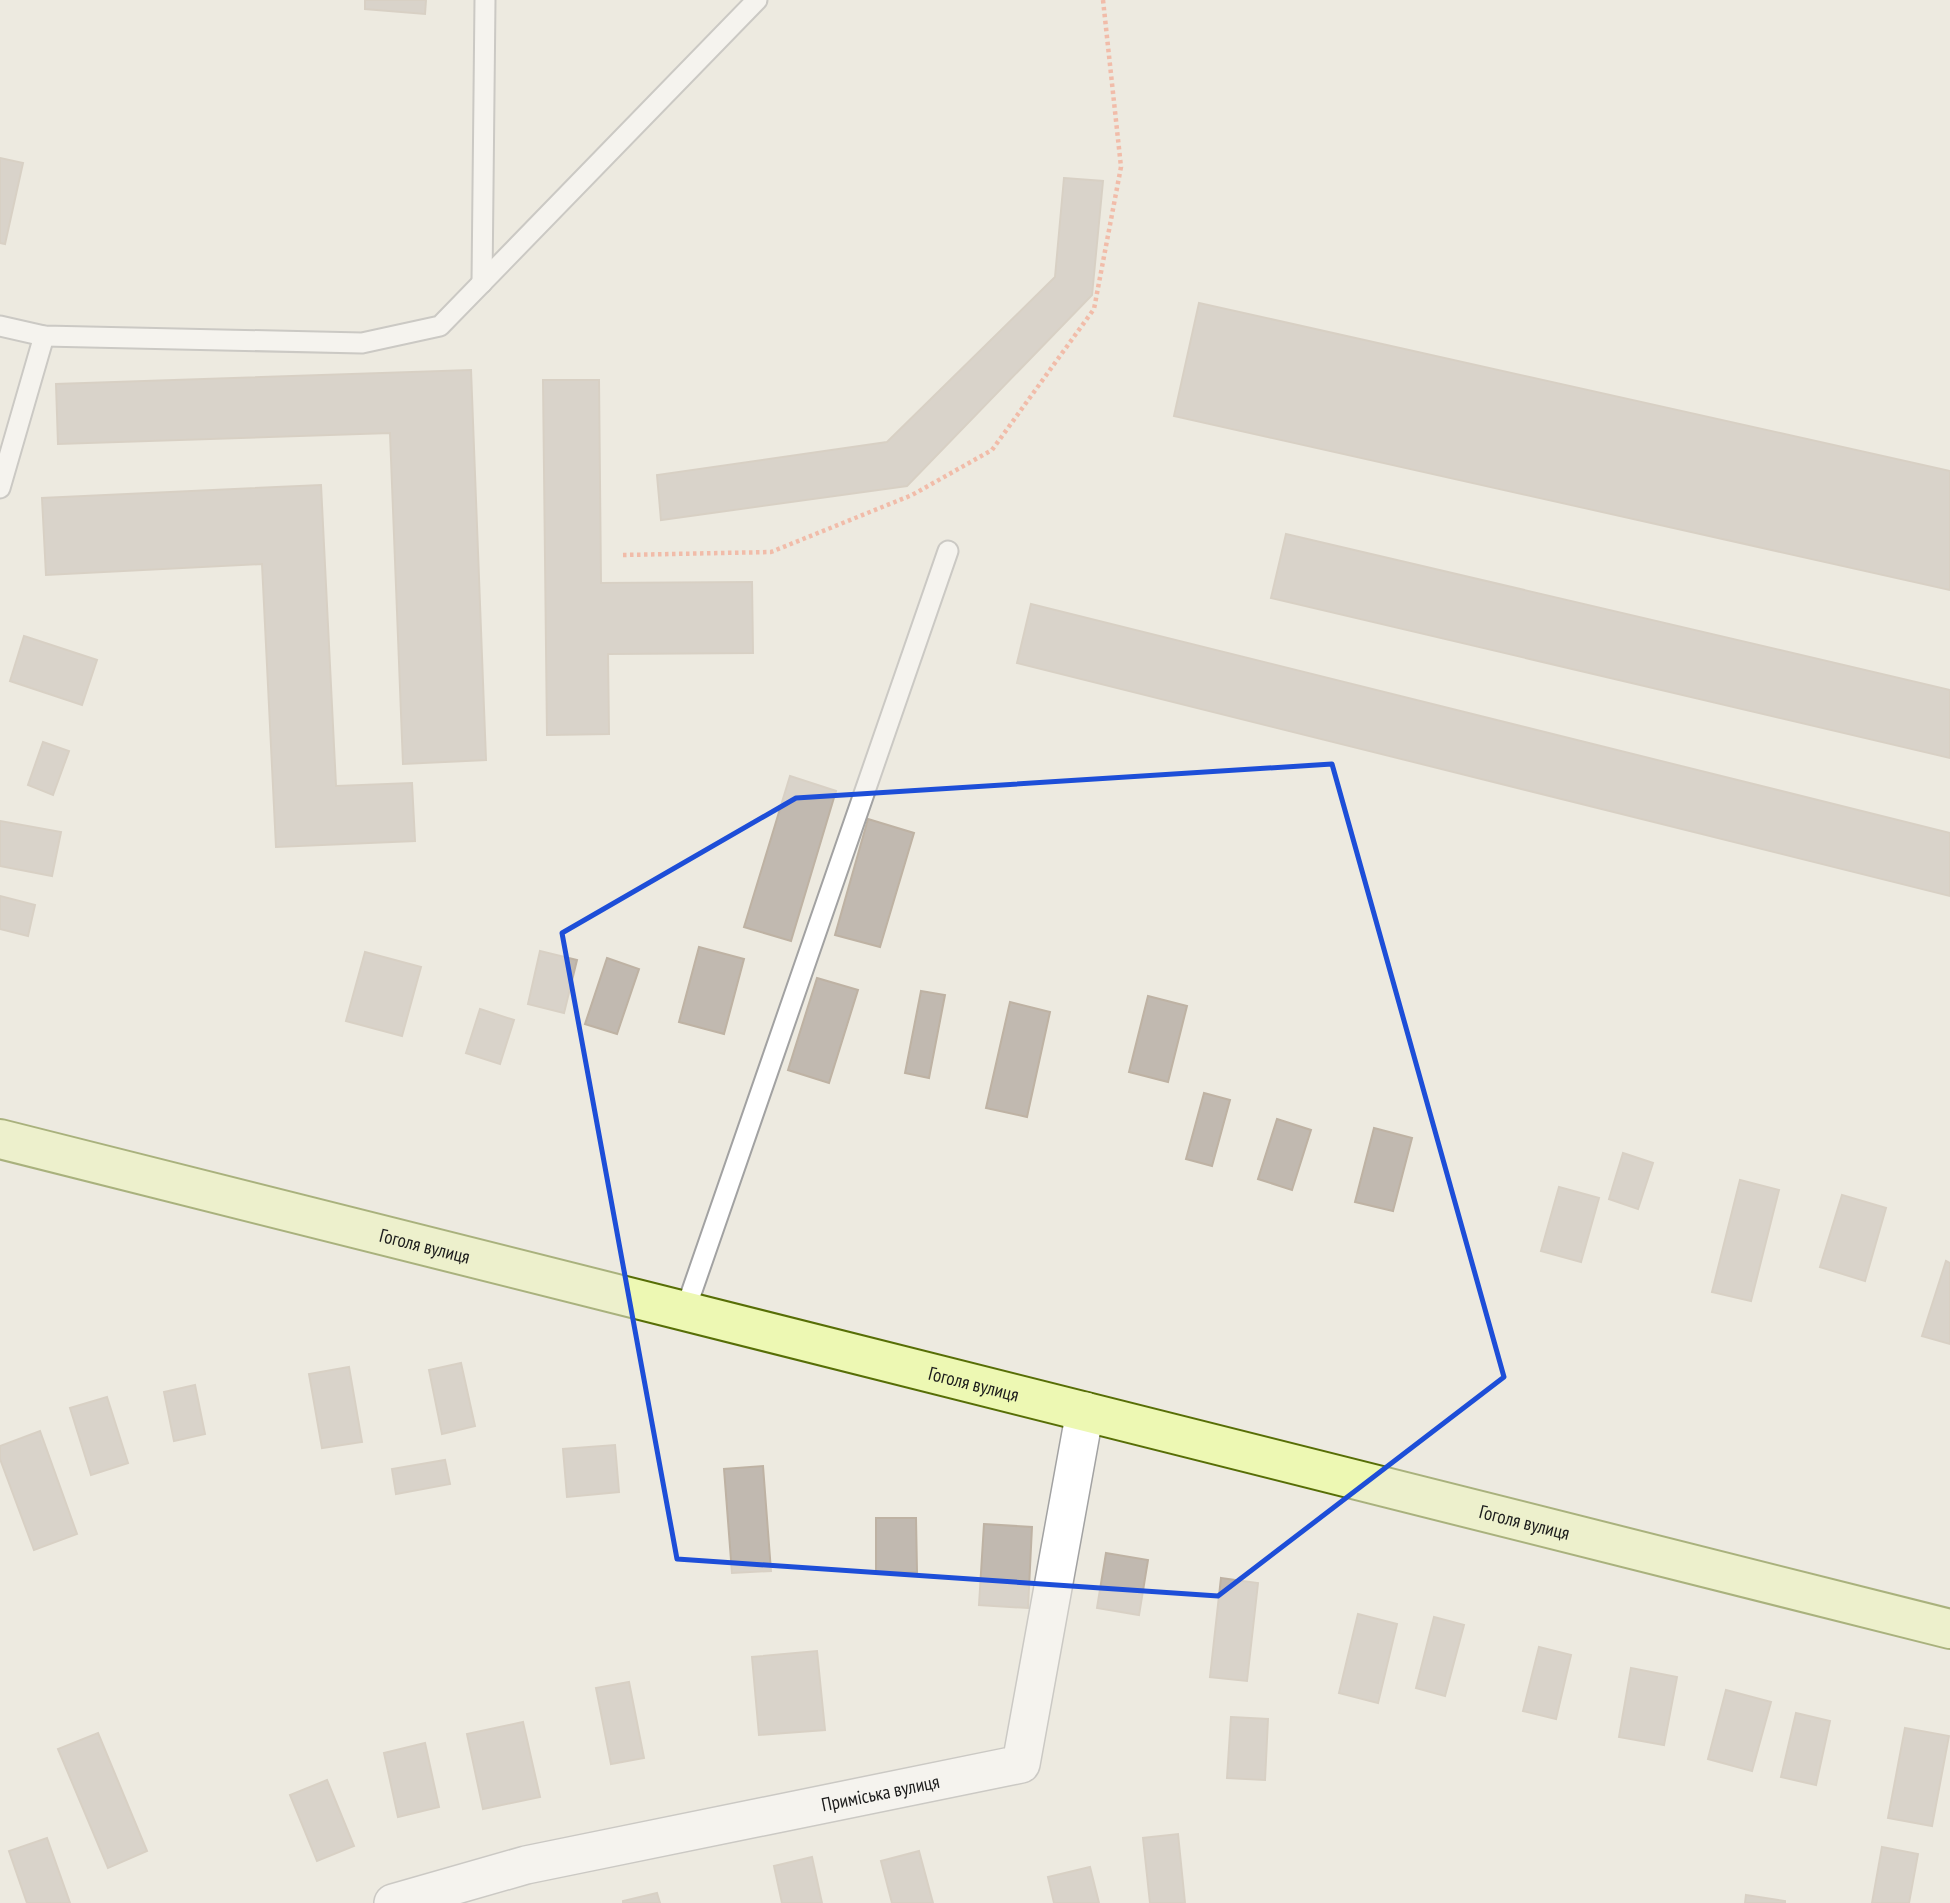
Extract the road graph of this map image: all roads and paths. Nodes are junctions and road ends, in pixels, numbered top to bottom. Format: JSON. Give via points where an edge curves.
{"nodes":[{"id":1,"x":485,"y":0,"type":"edge"},
{"id":2,"x":757,"y":0,"type":"edge"},
{"id":3,"x":1102,"y":0,"type":"edge"},
{"id":4,"x":482,"y":283,"type":"junction"},
{"id":5,"x":0,"y":326,"type":"edge"},
{"id":6,"x":44,"y":336,"type":"junction"},
{"id":7,"x":0,"y":488,"type":"edge"},
{"id":8,"x":948,"y":551,"type":"dead end"},
{"id":9,"x":623,"y":555,"type":"dead end"},
{"id":10,"x":0,"y":1139,"type":"edge"},
{"id":11,"x":685,"y":1311,"type":"junction"},
{"id":12,"x":1084,"y":1411,"type":"junction"},
{"id":13,"x":1950,"y":1629,"type":"edge"},
{"id":14,"x":393,"y":1903,"type":"edge"}],
"edges":[{"from":1,"to":4,"type":"lane"},
{"from":2,"to":4,"type":"lane"},
{"from":3,"to":9,"type":"path","via":[[1121,167],[1094,309],[992,450],[912,495],[771,552]]},
{"from":4,"to":6,"type":"lane","via":[[440,326],[362,343]]},
{"from":5,"to":6,"type":"lane"},
{"from":6,"to":7,"type":"lane"},
{"from":8,"to":11,"type":"lane"},
{"from":10,"to":11,"type":"main road","name":"Гоголя вулиця"},
{"from":11,"to":12,"type":"main road","name":"Гоголя вулиця"},
{"from":12,"to":13,"type":"main road","name":"Гоголя вулиця"},
{"from":12,"to":14,"type":"street","name":"Приміська вулиця","via":[[1021,1764],[526,1865]]}]}
